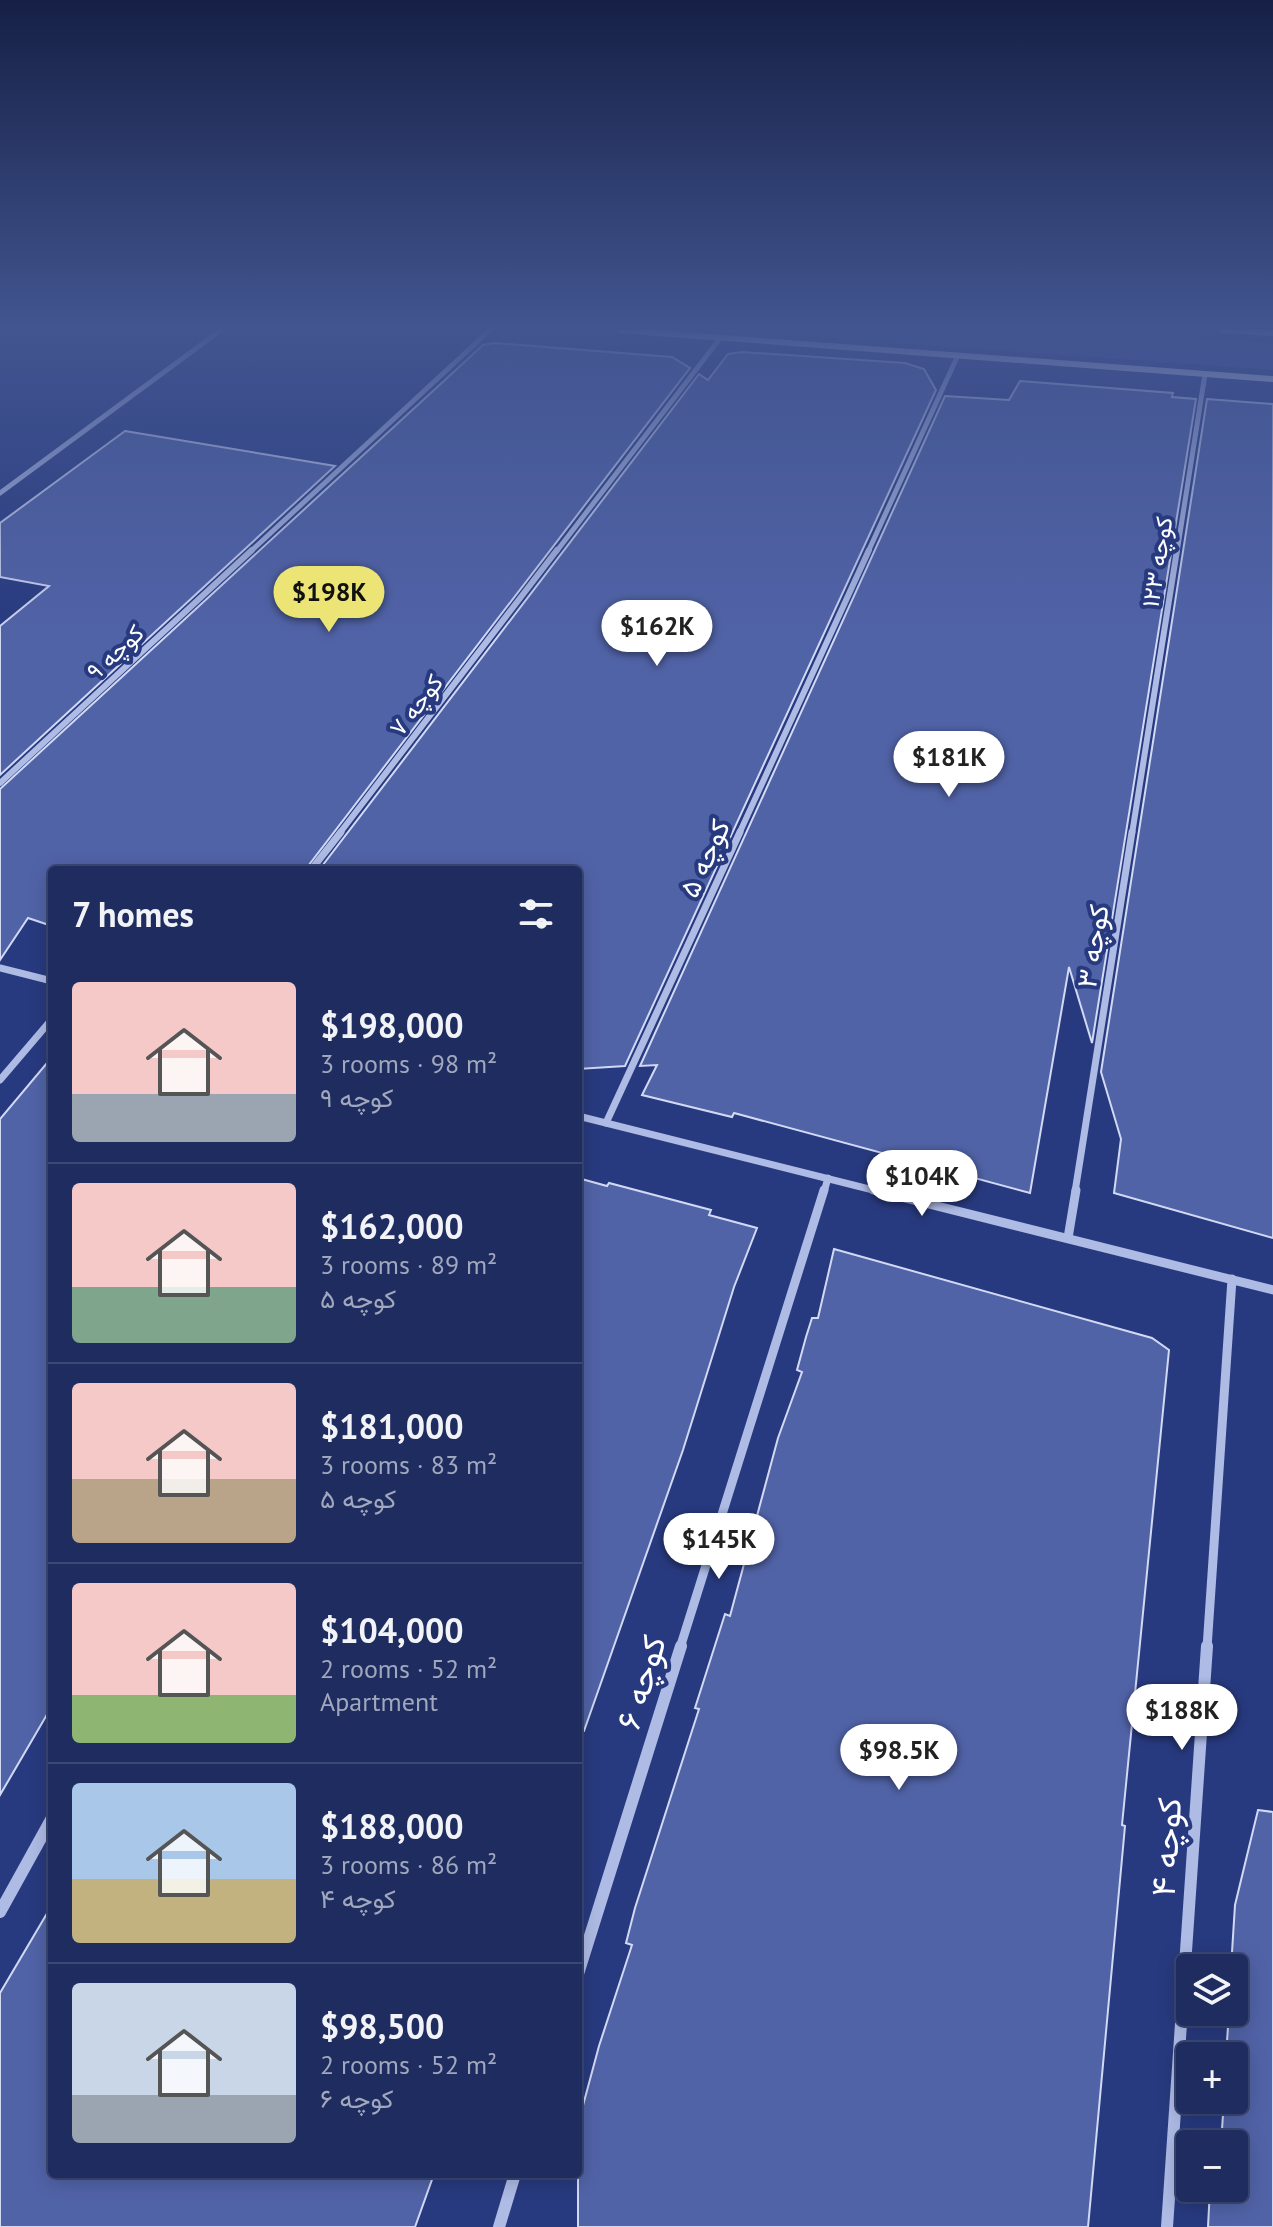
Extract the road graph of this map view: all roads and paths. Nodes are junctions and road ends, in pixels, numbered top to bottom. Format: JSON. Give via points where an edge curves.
{"nodes":[{"id":1,"x":80,"y":434,"type":"edge"},
{"id":2,"x":377,"y":434,"type":"edge"},
{"id":3,"x":647,"y":434,"type":"edge"},
{"id":4,"x":922,"y":434,"type":"edge"},
{"id":5,"x":1195,"y":434,"type":"edge"},
{"id":6,"x":0,"y":493,"type":"edge"},
{"id":7,"x":1159,"y":662,"type":"joint"},
{"id":8,"x":0,"y":783,"type":"edge"},
{"id":9,"x":314,"y":866,"type":"edge"},
{"id":10,"x":0,"y":968,"type":"edge"},
{"id":11,"x":48,"y":980,"type":"edge"},
{"id":12,"x":48,"y":1024,"type":"edge"},
{"id":13,"x":0,"y":1080,"type":"edge"},
{"id":14,"x":582,"y":1117,"type":"edge"},
{"id":15,"x":606,"y":1123,"type":"junction"},
{"id":16,"x":828,"y":1178,"type":"junction"},
{"id":17,"x":1068,"y":1238,"type":"junction"},
{"id":18,"x":1232,"y":1279,"type":"junction"},
{"id":19,"x":1273,"y":1290,"type":"edge"},
{"id":20,"x":48,"y":1825,"type":"edge"},
{"id":21,"x":0,"y":1912,"type":"edge"},
{"id":22,"x":582,"y":1961,"type":"edge"},
{"id":23,"x":514,"y":2178,"type":"edge"},
{"id":24,"x":499,"y":2227,"type":"edge"},
{"id":25,"x":1167,"y":2227,"type":"edge"}],
"edges":[{"from":1,"to":6,"type":"street"},
{"from":2,"to":8,"type":"street","name":"کوچه ۹"},
{"from":3,"to":9,"type":"street","name":"کوچه ۷"},
{"from":4,"to":15,"type":"street","name":"کوچه ۵"},
{"from":5,"to":7,"type":"street","name":"کوچه ۱۲۳"},
{"from":7,"to":17,"type":"street","name":"کوچه ۳"},
{"from":10,"to":11,"type":"street"},
{"from":12,"to":13,"type":"street"},
{"from":14,"to":15,"type":"street"},
{"from":15,"to":16,"type":"street"},
{"from":16,"to":17,"type":"street"},
{"from":16,"to":22,"type":"street","name":"کوچه ۶"},
{"from":17,"to":18,"type":"street"},
{"from":18,"to":19,"type":"street"},
{"from":18,"to":25,"type":"street","name":"کوچه ۴"},
{"from":20,"to":21,"type":"street"},
{"from":23,"to":24,"type":"street"}]}
